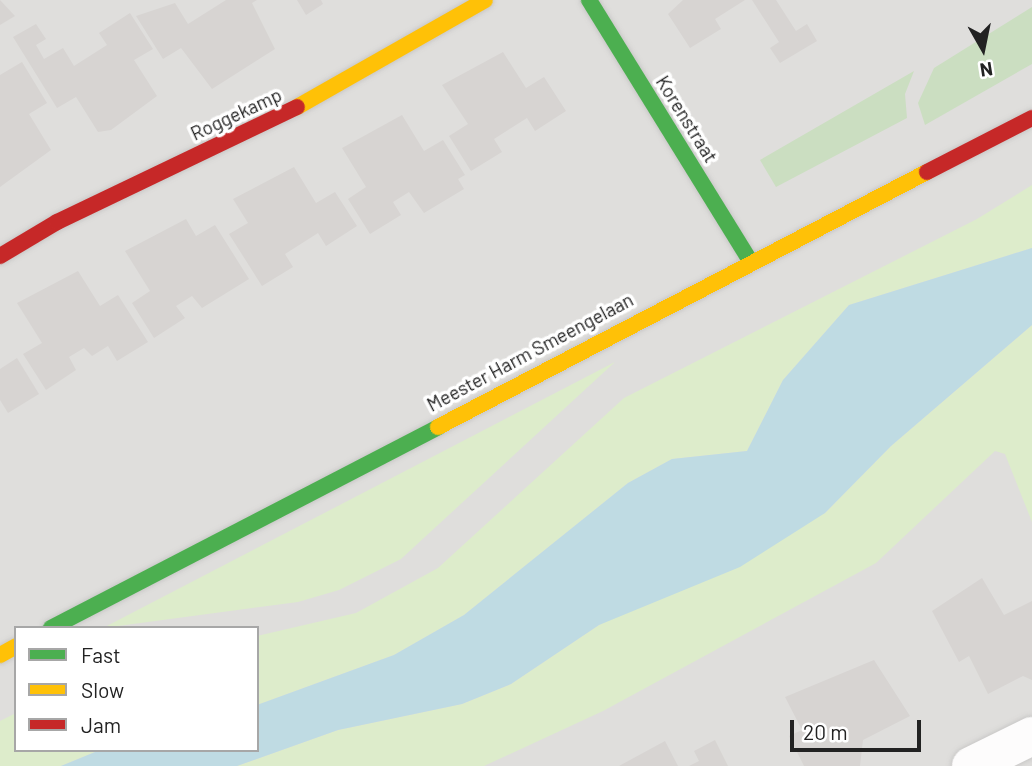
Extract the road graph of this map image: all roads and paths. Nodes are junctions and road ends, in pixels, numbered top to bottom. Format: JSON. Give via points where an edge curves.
{"nodes":[{"id":1,"x":485,"y":0,"type":"edge"},
{"id":2,"x":589,"y":0,"type":"edge"},
{"id":3,"x":1032,"y":118,"type":"edge"},
{"id":4,"x":0,"y":256,"type":"edge"},
{"id":5,"x":750,"y":261,"type":"junction"},
{"id":6,"x":55,"y":626,"type":"edge"},
{"id":7,"x":1032,"y":736,"type":"edge"},
{"id":8,"x":971,"y":766,"type":"edge"}],
"edges":[{"from":1,"to":4,"type":"street","name":"Roggekamp","via":[[340,87],[57,222]]},
{"from":2,"to":5,"type":"street","name":"Korenstraat"},
{"from":3,"to":5,"type":"street","name":"Meester Harm Smeengelaan"},
{"from":5,"to":6,"type":"street","name":"Meester Harm Smeengelaan"},
{"from":7,"to":8,"type":"street"}]}
